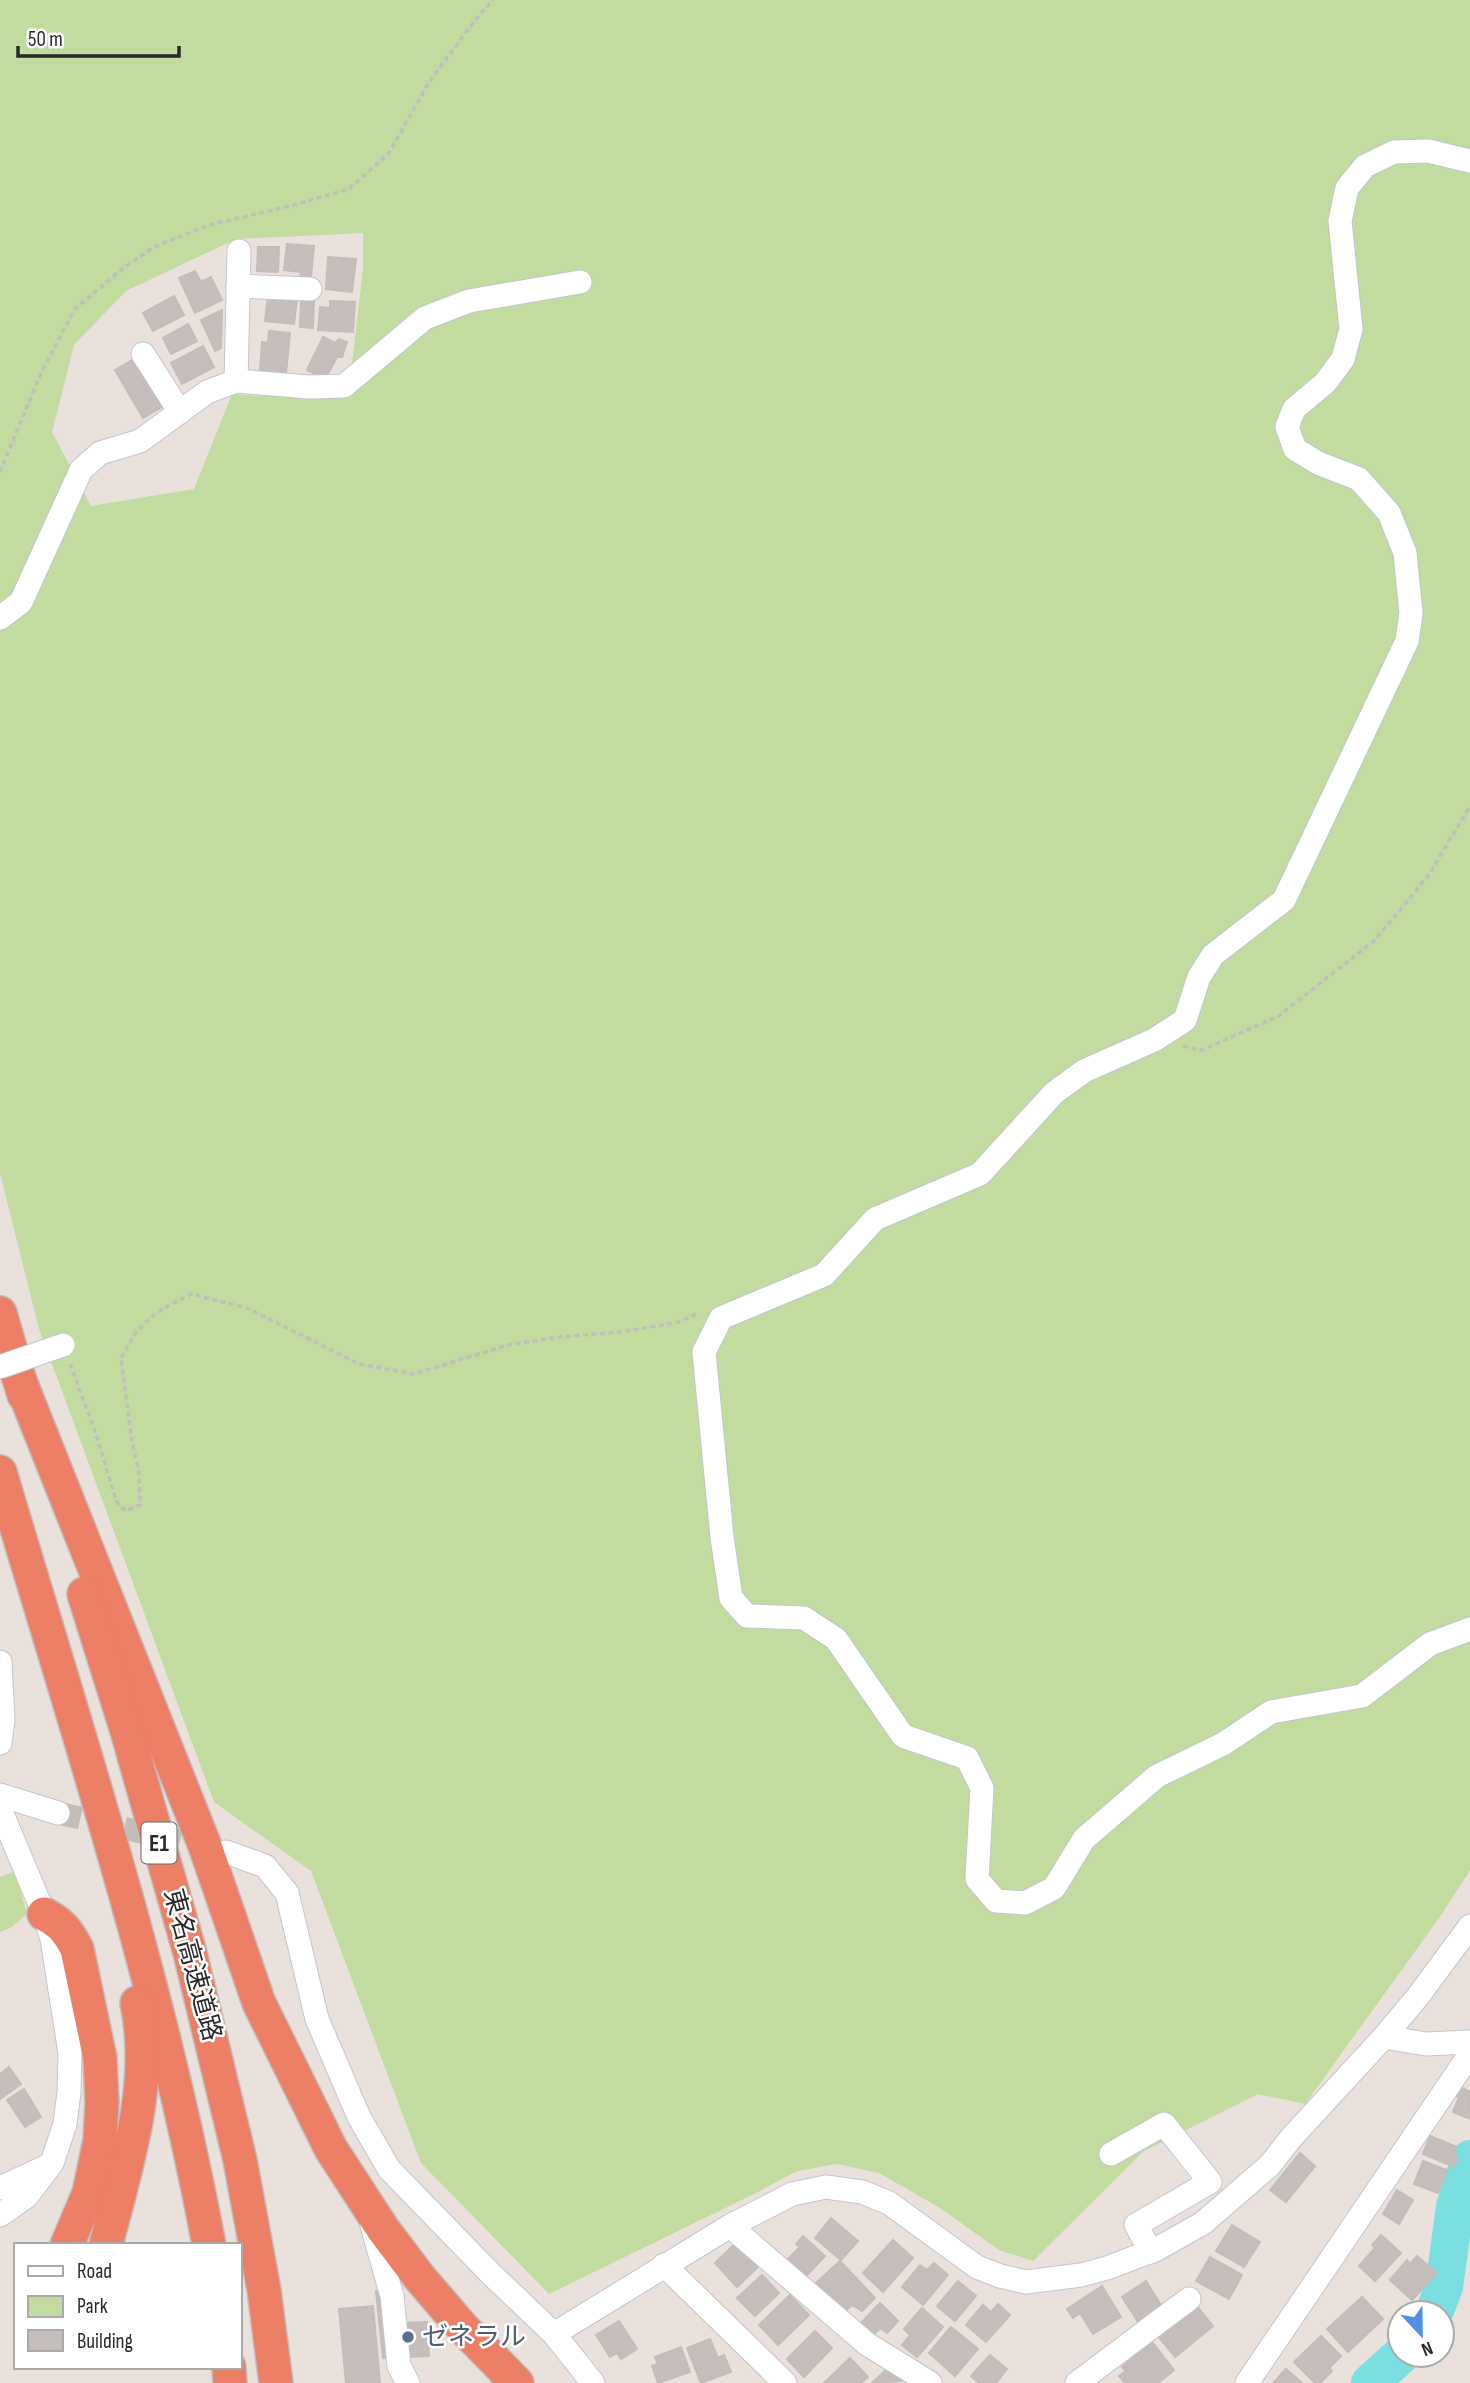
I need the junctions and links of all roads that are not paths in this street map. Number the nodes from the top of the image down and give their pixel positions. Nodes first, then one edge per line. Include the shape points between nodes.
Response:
1 (1470, 161) edge
2 (239, 251) dead end
3 (580, 282) dead end
4 (238, 286) junction
5 (310, 289) dead end
6 (143, 354) dead end
7 (236, 381) junction
8 (180, 412) junction
9 (0, 618) edge
10 (0, 1313) edge
11 (63, 1345) road end
12 (9, 1372) edge
13 (0, 1472) edge
14 (1470, 1629) edge
15 (0, 1662) edge
16 (0, 1744) edge
17 (91, 1773) junction
18 (0, 1795) edge
19 (0, 1810) edge
20 (58, 1813) tunnel mouth
21 (226, 1852) tunnel mouth
22 (44, 1914) junction
23 (1470, 1926) edge
24 (1384, 2037) junction
25 (1470, 2042) edge
26 (1470, 2054) edge
27 (1111, 2154) dead end
28 (52, 2163) junction
29 (0, 2188) edge
30 (120, 2192) junction
31 (360, 2193) junction
32 (0, 2215) edge
33 (730, 2226) junction
34 (72, 2234) edge
35 (107, 2243) edge
36 (209, 2243) edge
37 (1151, 2252) junction
38 (664, 2265) junction
39 (1189, 2299) dead end
40 (554, 2334) junction
41 (402, 2377) edge
42 (276, 2383) edge
43 (517, 2383) edge
44 (593, 2383) edge
45 (785, 2383) edge
46 (930, 2383) edge
47 (1077, 2383) edge
48 (1247, 2383) edge

1 - 14 street via 1428,151 1394,152 1365,166 1347,188 1340,220 1351,329 1343,359 1325,383 1294,409 1287,427 1294,449 1359,479 1389,513 1405,553 1411,613 1407,641 1284,900 1213,956 1199,977 1185,1020 1154,1040 1084,1072 1055,1093 980,1174 875,1219 824,1275 721,1318 704,1352 732,1598 747,1616 804,1618 836,1639 903,1736 967,1758 982,1788 977,1879 996,1901 1025,1903 1054,1888 1084,1839 1157,1776 1223,1744 1271,1712 1362,1696 1430,1644
2 - 4 street
3 - 7 street via 469,301 425,318 344,386
4 - 5 street
4 - 7 street
6 - 8 street
7 - 8 street via 207,391
8 - 9 street via 140,442 100,453 81,470 21,602
10 - 12 highway, 東名高速道路 / E1
11 - 12 street, bridge
12 - 31 highway via 205,1846 259,2003 331,2149
12 - 42 highway, 東名高速道路 / E1 via 127,1731 190,1953 240,2160
13 - 17 highway, 東名高速道路 / E1
15 - 16 street
17 - 30 highway via 141,2024 138,2115
17 - 36 highway, 東名高速道路 / E1 via 147,1966
18 - 20 street
19 - 22 street
21 - 40 street via 265,1866 287,1893 317,2019 359,2117 388,2169
22 - 28 street via 70,2053 65,2124
22 - 34 highway via 69,1932 76,1949 100,2058 100,2140 89,2193
23 - 24 street
24 - 25 street via 1426,2043
24 - 37 street via 1269,2165 1203,2223
26 - 48 street
27 - 37 street via 1164,2124 1210,2182 1136,2225
28 - 29 street
28 - 32 street via 27,2196
30 - 34 street via 90,2210
30 - 35 highway
31 - 41 street via 392,2296
31 - 43 highway via 420,2278
33 - 37 street via 792,2194 827,2187 862,2192 889,2203 977,2267 1026,2282 1081,2275
33 - 38 street
33 - 46 street via 867,2344
38 - 40 street
38 - 45 street
39 - 47 street
40 - 44 street

